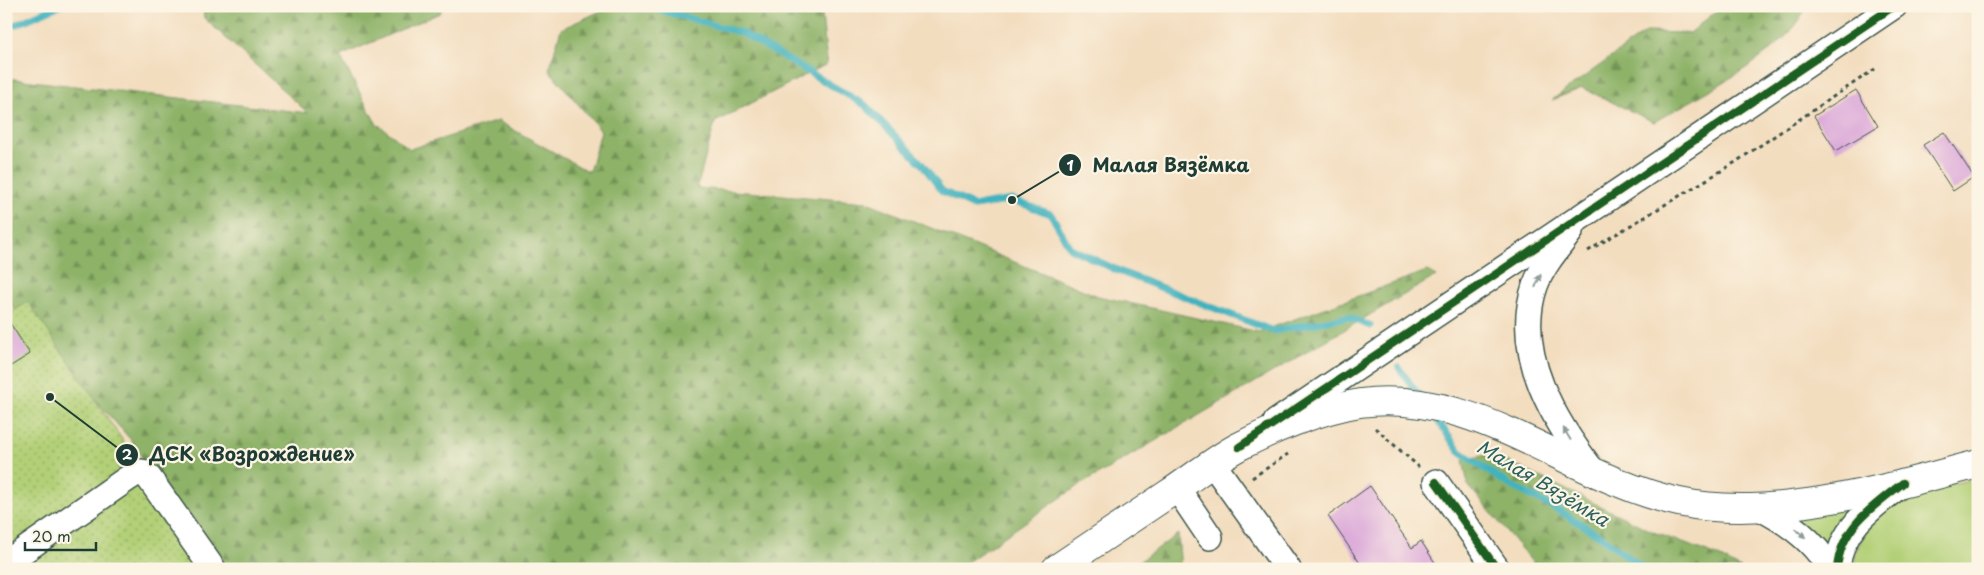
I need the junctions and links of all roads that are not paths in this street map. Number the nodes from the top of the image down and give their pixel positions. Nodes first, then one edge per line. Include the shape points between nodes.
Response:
1 (1894, 6) edge
2 (1585, 214) junction
3 (1239, 447) junction
4 (1213, 464) junction
5 (1978, 464) edge
6 (1595, 474) junction
7 (1436, 482) road end
8 (1903, 483) junction
9 (1177, 488) junction
10 (1760, 508) junction
11 (1210, 537) dead end
12 (6, 563) edge
13 (213, 569) edge
14 (1056, 569) edge
15 (1288, 569) edge
16 (1497, 569) edge
17 (1830, 569) edge
18 (1837, 569) edge

1 - 2 street
2 - 3 street
6 -> 2 street via 1553,410 1534,368 1528,334 1528,316 1543,270
3 - 4 main road
3 - 6 main road via 1336,408 1379,401 1415,403 1437,406 1480,420 1552,451
4 - 9 main road
4 - 15 street
5 - 8 main road
6 - 10 main road via 1679,502
7 - 16 street
8 - 10 main road
8 - 18 street via 1853,525
9 - 11 street
9 - 14 main road
10 -> 17 street via 1800,533
12 - 13 street via 128,478 142,472

